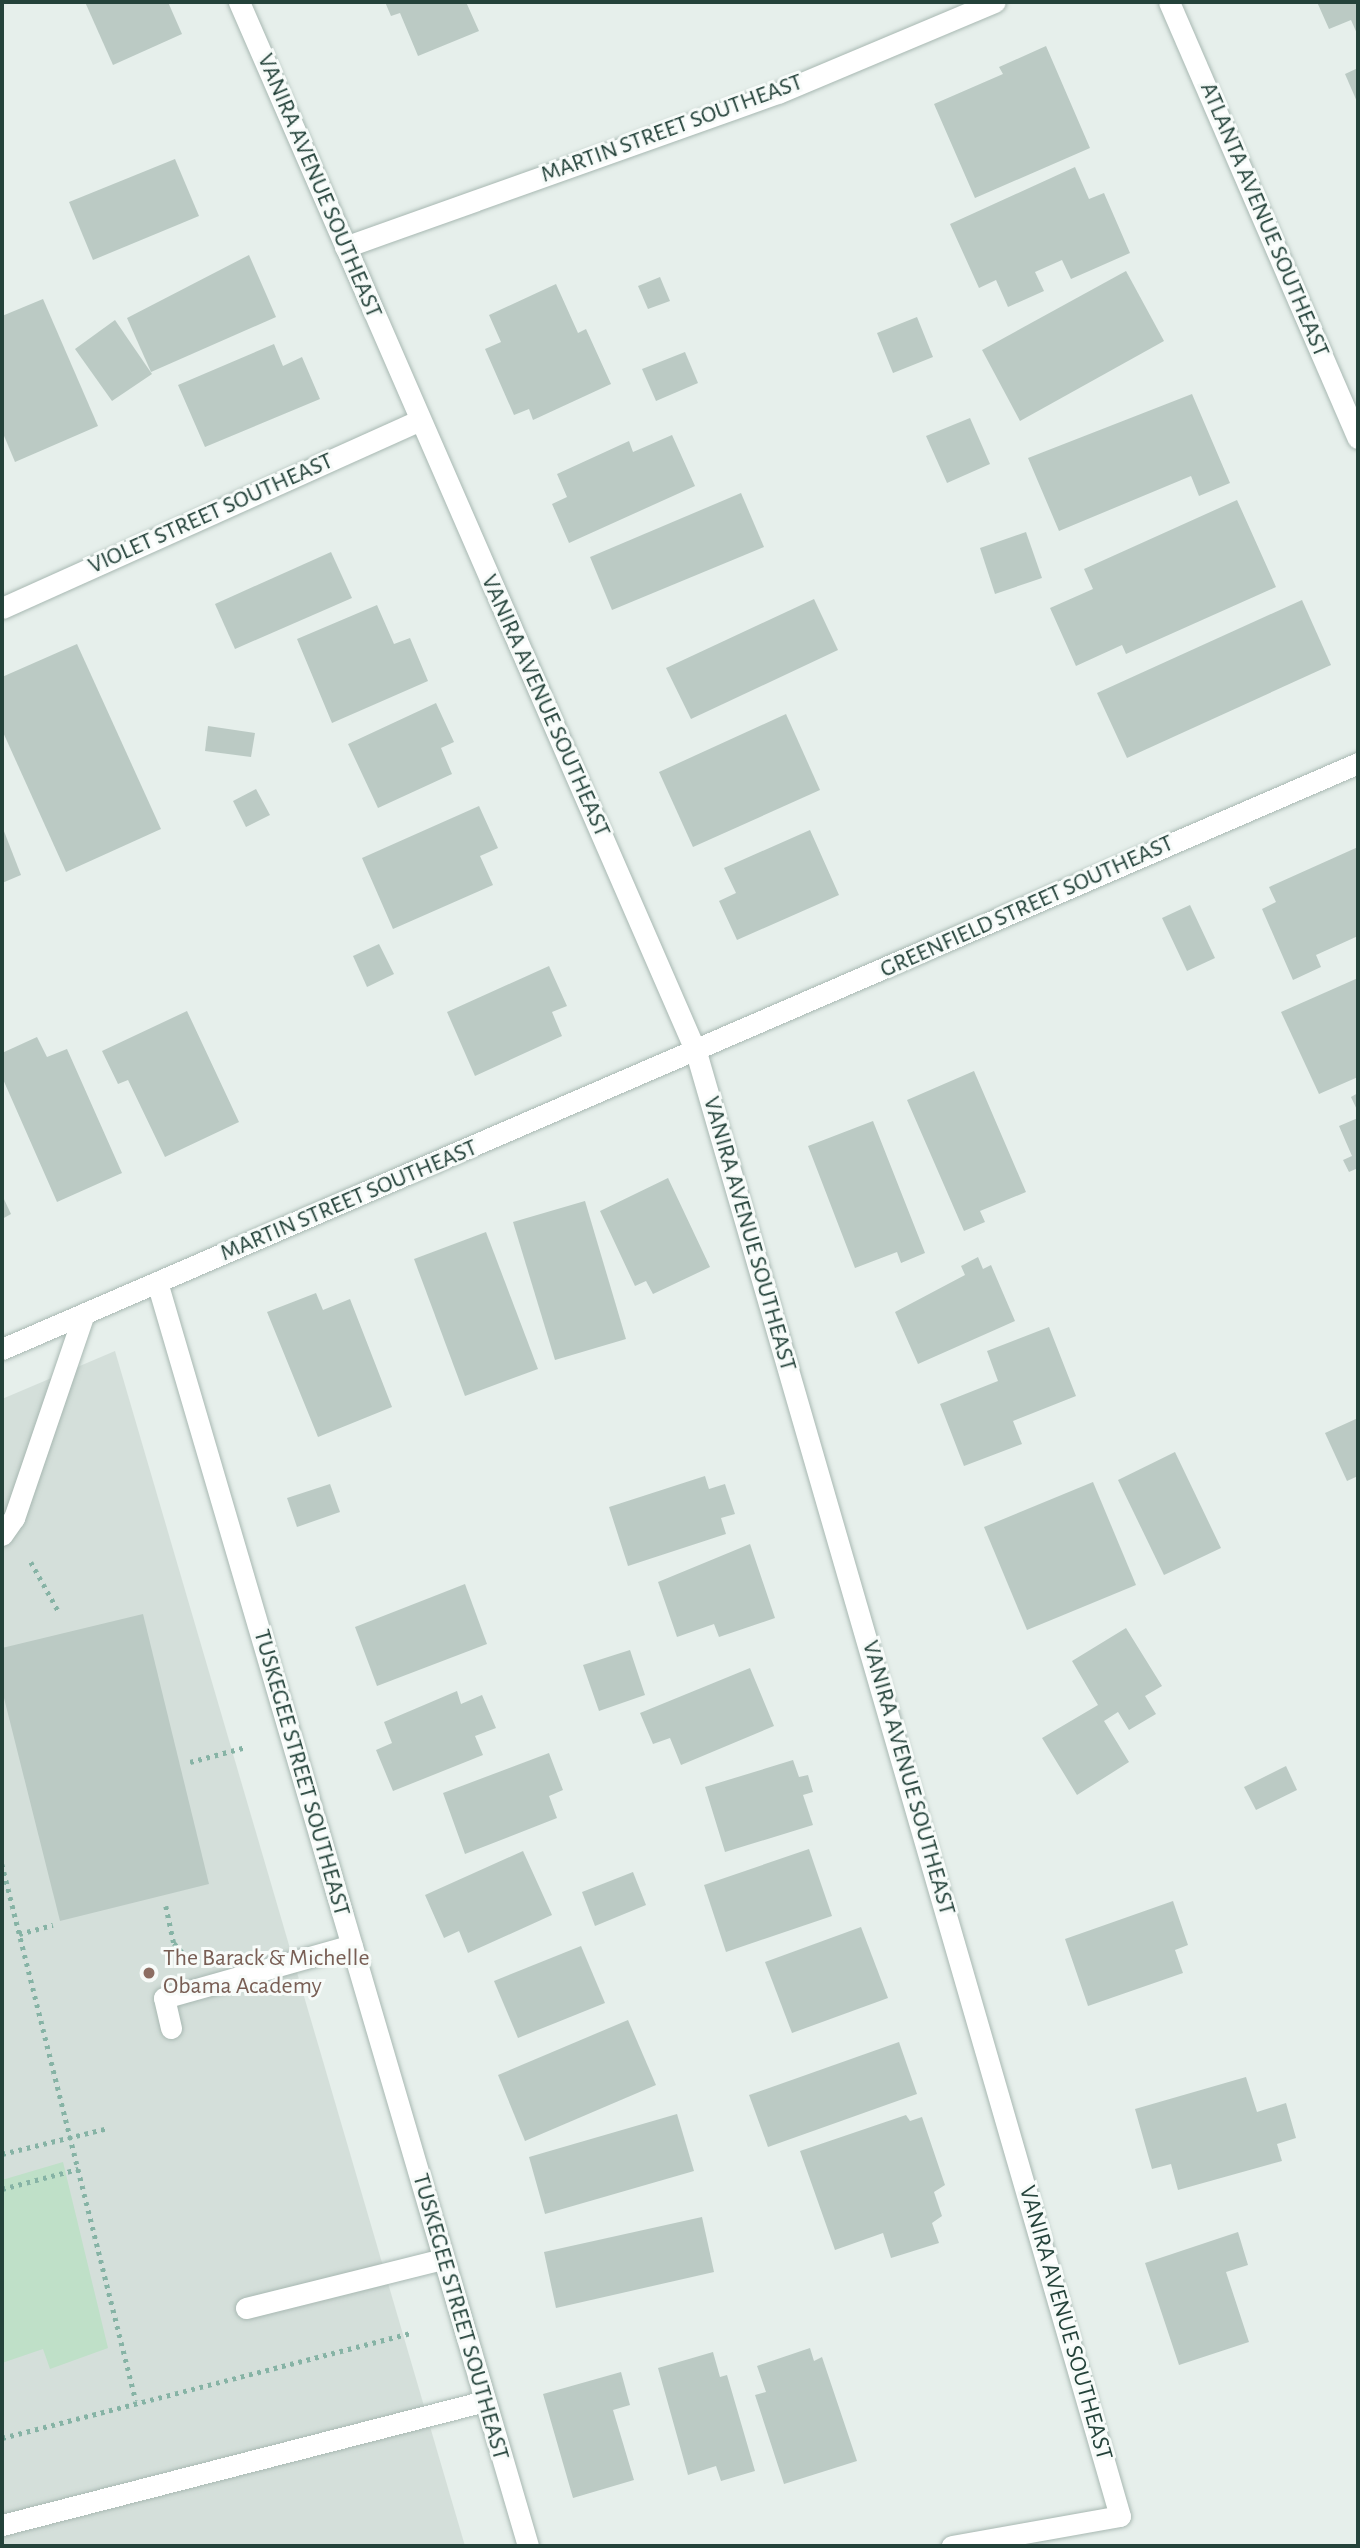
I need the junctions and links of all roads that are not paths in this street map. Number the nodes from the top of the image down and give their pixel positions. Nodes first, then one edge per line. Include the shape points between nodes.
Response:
1 (239, 2) edge
2 (995, 2) edge
3 (1169, 2) edge
4 (345, 247) junction
5 (421, 420) junction
6 (1358, 438) edge
7 (2, 608) edge
8 (1358, 763) edge
9 (696, 1052) junction
10 (157, 1283) junction
11 (84, 1314) junction
12 (2, 1349) edge
13 (2, 1535) edge
14 (352, 1945) junction
15 (172, 2028) dead end
16 (443, 2259) junction
17 (246, 2308) dead end
18 (484, 2401) junction
19 (2, 2525) edge
20 (528, 2546) edge
21 (952, 2546) edge

1 - 4 street, VANIRA AVENUE SOUTHEAST
2 - 4 street, MARTIN STREET SOUTHEAST via 778,93
3 - 6 street, ATLANTA AVENUE SOUTHEAST
4 - 5 street, VANIRA AVENUE SOUTHEAST
5 - 7 street, VIOLET STREET SOUTHEAST
5 - 9 street, VANIRA AVENUE SOUTHEAST
8 - 9 street, GREENFIELD STREET SOUTHEAST
9 - 10 street, MARTIN STREET SOUTHEAST
9 - 21 street, VANIRA AVENUE SOUTHEAST via 1121,2516
10 - 11 street, MARTIN STREET SOUTHEAST
10 - 14 street, TUSKEGEE STREET SOUTHEAST
11 - 12 street, MARTIN STREET SOUTHEAST
11 - 13 street via 15,1518
14 - 15 street via 164,1998
14 - 16 street, TUSKEGEE STREET SOUTHEAST
16 - 17 street
16 - 18 street, TUSKEGEE STREET SOUTHEAST
18 - 19 street
18 - 20 street, TUSKEGEE STREET SOUTHEAST

